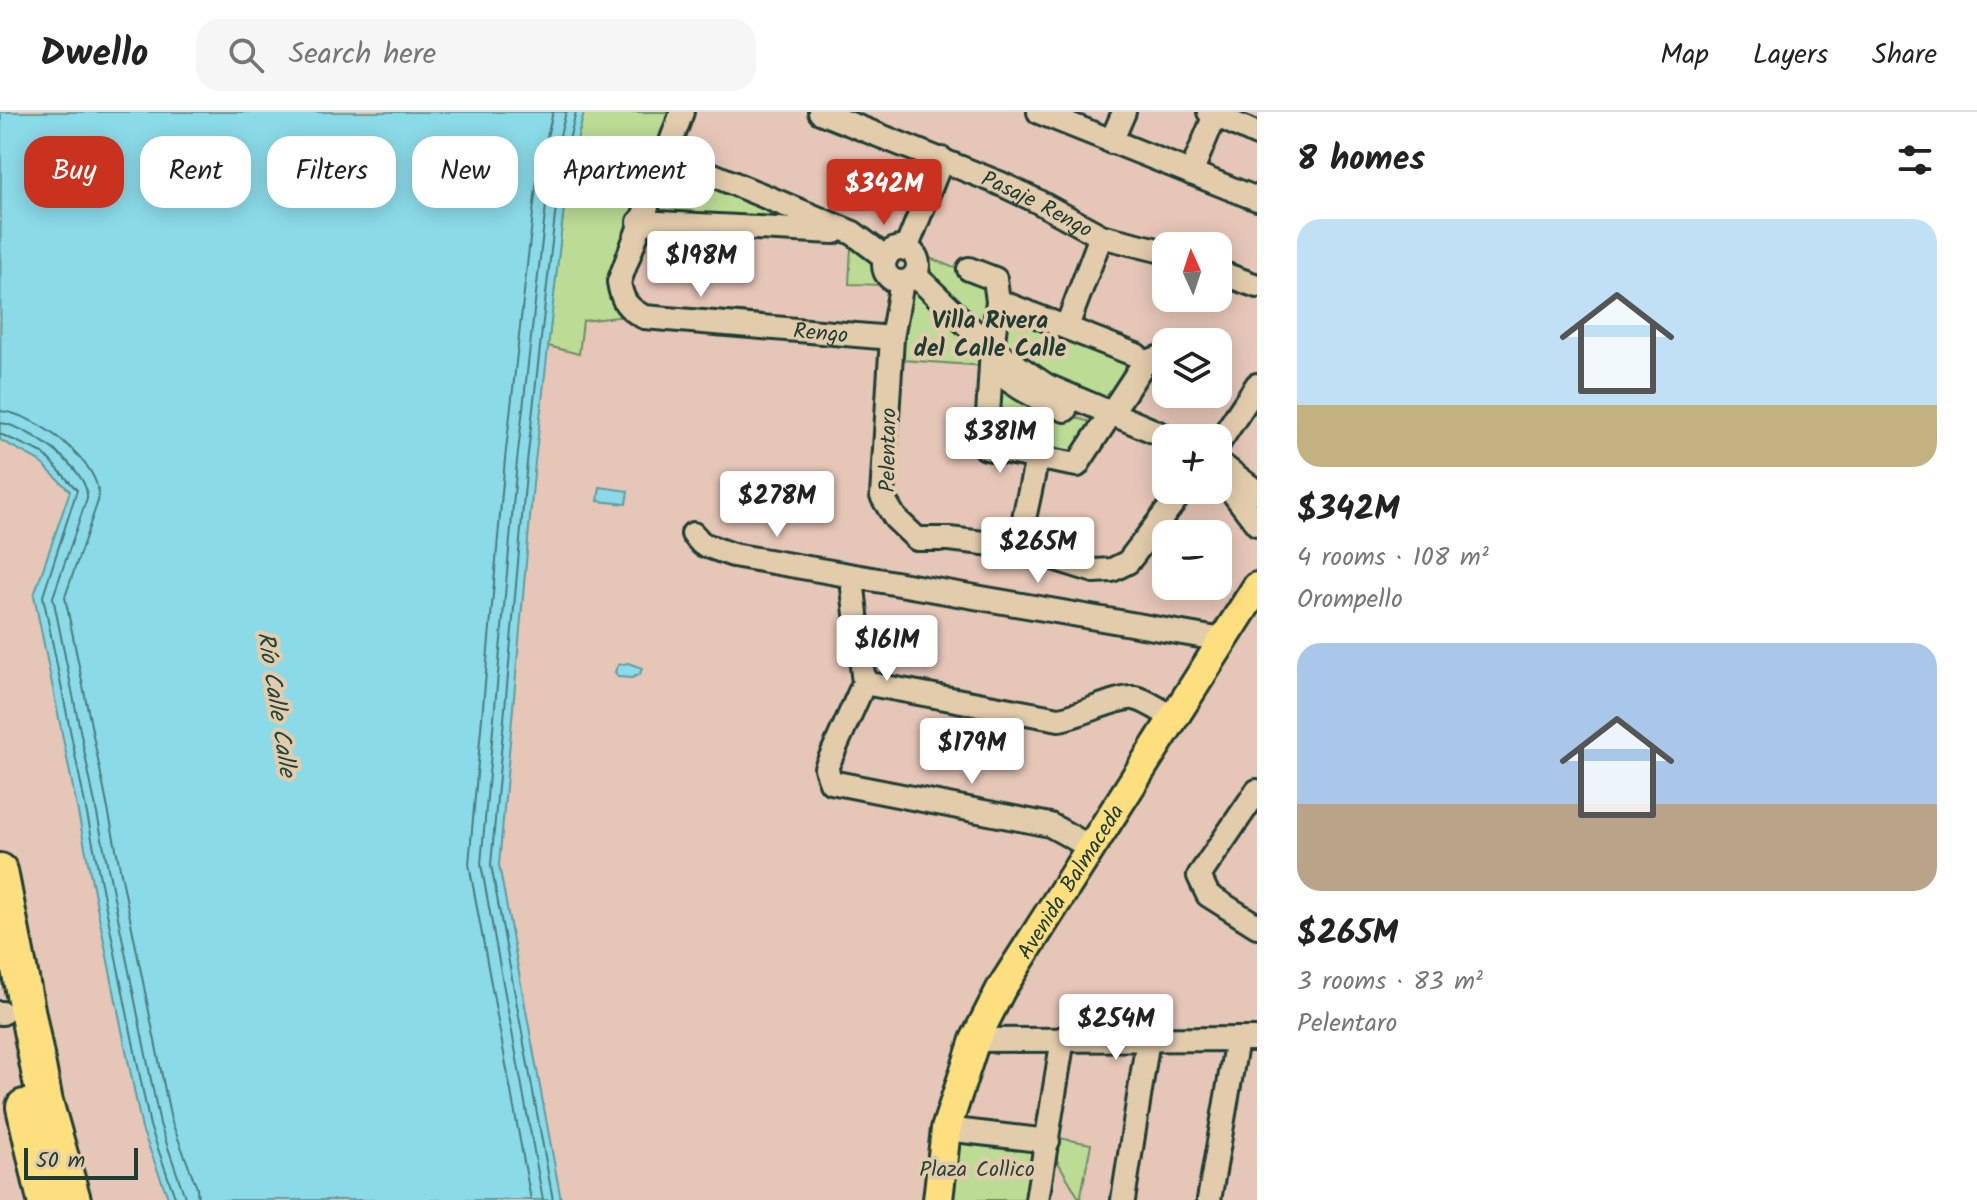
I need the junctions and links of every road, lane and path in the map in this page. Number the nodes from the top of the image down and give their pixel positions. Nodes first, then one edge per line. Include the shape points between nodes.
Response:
1 (682, 112) edge
2 (820, 112) edge
3 (1039, 112) edge
4 (1124, 112) edge
5 (1212, 113) edge
6 (1257, 134) edge
7 (673, 136) edge
8 (1111, 142) junction
9 (942, 159) junction
10 (1191, 173) junction
11 (715, 176) edge
12 (1257, 199) edge
13 (644, 208) edge
14 (639, 222) junction
15 (853, 233) junction
16 (1101, 236) junction
17 (1152, 249) edge
18 (896, 253) junction
19 (969, 269) dead end
20 (1232, 277) edge
21 (909, 279) junction
22 (1257, 286) edge
23 (998, 301) junction
24 (1067, 326) junction
25 (892, 338) junction
26 (992, 358) junction
27 (1152, 360) edge
28 (1144, 363) junction
29 (1257, 385) edge
30 (1109, 418) junction
31 (1231, 424) edge
32 (1152, 432) edge
33 (1037, 458) junction
34 (1232, 473) edge
35 (1232, 491) edge
36 (1257, 492) edge
37 (1172, 504) edge
38 (1257, 524) edge
39 (693, 534) dead end
40 (1018, 547) junction
41 (1257, 587) edge
42 (853, 588) dead end
43 (1223, 640) junction
44 (864, 683) junction
45 (1174, 718) junction
46 (1257, 791) edge
47 (1092, 848) junction
48 (0, 871) edge
49 (1257, 926) edge
50 (10, 1008) edge
51 (1063, 1038) junction
52 (1148, 1039) junction
53 (1247, 1039) edge
54 (975, 1040) junction
55 (946, 1129) junction
56 (1048, 1141) junction
57 (45, 1200) edge
58 (73, 1200) edge
59 (938, 1200) edge
60 (1037, 1200) edge
61 (1123, 1200) edge
62 (1209, 1200) edge

1 - 7 street
2 - 9 street, Pasaje Rengo
3 - 8 street
4 - 8 street
5 - 6 street
5 - 10 street
8 - 10 street
9 - 16 street, Pasaje Rengo
9 - 18 street
10 - 12 street
11 - 15 street
13 - 14 street, Rengo
14 - 15 street
14 - 25 street, Rengo via 619,282 621,299 644,317
15 - 18 street
16 - 17 street, Pasaje Rengo
16 - 24 street
18 - 21 street via 917,259
19 - 23 street via 995,279
20 - 22 street
21 - 25 street, Pelentaro
21 - 26 street
23 - 24 street
23 - 26 street
24 - 28 street
25 - 40 street, Pelentaro via 882,496 895,518 917,539
26 - 30 street
26 - 33 street via 986,448
27 - 28 street
28 - 30 street
29 - 31 street
30 - 32 street
30 - 33 street via 1077,465
33 - 40 street
34 - 36 street
35 - 38 street
37 - 40 street, Pelentaro via 1128,562 1112,570 1094,571
39 - 43 street via 702,544 733,555
41 - 43 main road, Avenida Balmaceda
42 - 44 street
43 - 45 main road, Avenida Balmaceda
44 - 45 street via 1059,719 1138,699
44 - 47 street via 826,768 831,782 1050,825
45 - 47 main road, Avenida Balmaceda
46 - 49 street via 1199,876 1208,895
47 - 54 main road, Avenida Balmaceda via 1001,989
48 - 50 highway
50 - 57 highway via 10,1036
50 - 58 highway
51 - 52 street
51 - 54 street
51 - 56 street
52 - 53 street
52 - 61 street
53 - 62 street
54 - 55 main road, Avenida Balmaceda
55 - 56 street
55 - 59 main road, Avenida Balmaceda
56 - 60 street

